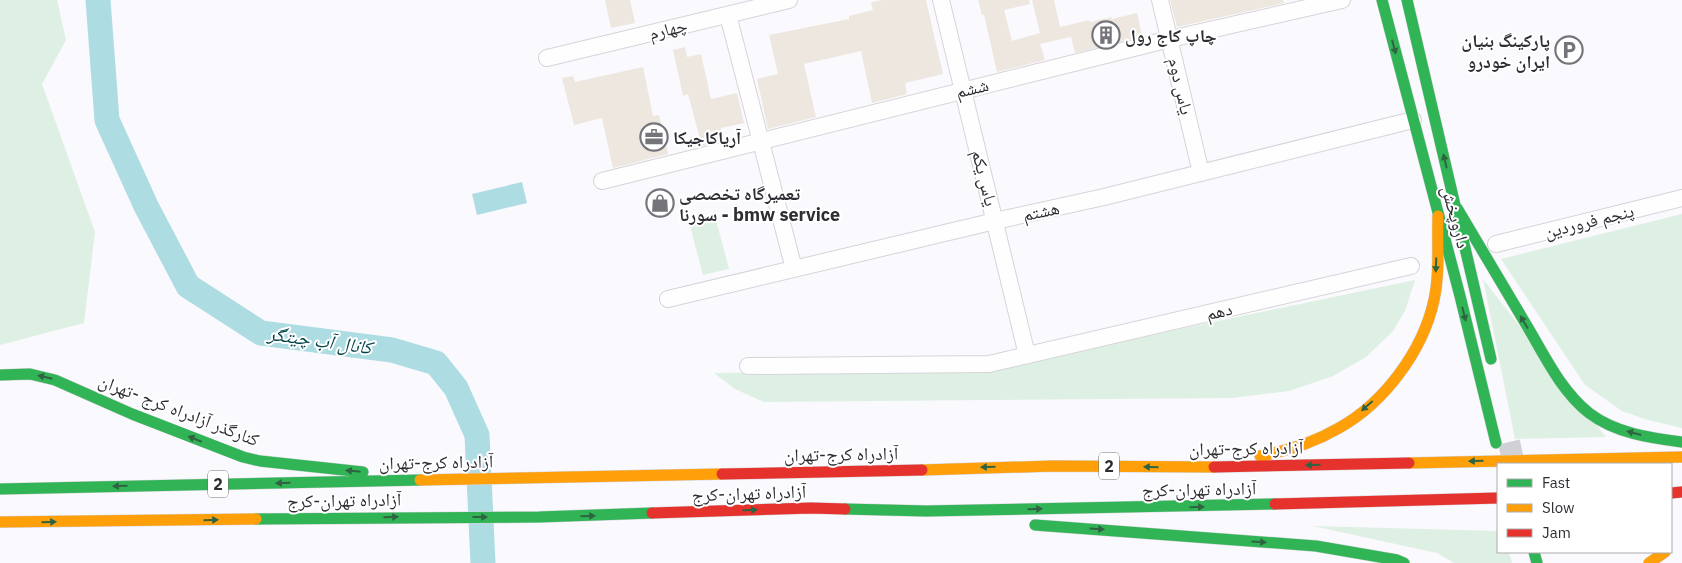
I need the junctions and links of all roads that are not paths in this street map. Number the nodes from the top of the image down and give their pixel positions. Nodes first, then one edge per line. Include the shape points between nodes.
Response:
1 (789, 0) edge
2 (942, 0) edge
3 (1160, 0) edge
4 (1342, 0) edge
5 (1382, 0) edge
6 (1407, 0) edge
7 (728, 15) junction
8 (1170, 39) junction
9 (547, 58) dead end
10 (963, 90) junction
11 (1413, 120) junction
12 (761, 141) junction
13 (1201, 173) junction
14 (602, 181) dead end
15 (1682, 198) edge
16 (1456, 208) junction
17 (1438, 216) junction
18 (995, 221) junction
19 (1496, 244) dead end
20 (1411, 266) dead end
21 (794, 269) junction
22 (668, 300) dead end
23 (1027, 356) junction
24 (748, 366) dead end
25 (1494, 374) dead end
26 (0, 375) edge
27 (1682, 442) edge
28 (1496, 443) tunnel mouth
29 (1682, 457) edge
30 (1190, 467) junction
31 (10, 478) dead end
32 (436, 480) junction
33 (79, 487) junction
34 (0, 489) edge
35 (1497, 498) edge
36 (926, 511) junction
37 (1004, 521) dead end
38 (0, 522) edge
39 (1023, 523) dead end
40 (1666, 553) edge
41 (1404, 563) edge
42 (1649, 563) edge

1 - 7 street, چهارم
2 - 10 street, یاس یکم
3 - 8 street, یاس دوم
4 - 8 street, ششم
5 -> 11 main road, داروپخش
16 -> 6 main road, داروپخش
7 - 9 street, چهارم
7 - 12 street
8 - 10 street, ششم
8 - 13 street, یاس دوم
10 - 12 street, ششم
10 - 18 street, یاس یکم
11 - 13 street, هشتم
11 - 17 main road, داروپخش
12 - 14 street, ششم
12 - 21 street
13 - 18 street, هشتم
15 - 19 street, پنجم فروردین
16 - 25 main road, داروپخش
27 -> 16 main road via 1616,428 1578,403 1561,382
17 -> 28 main road, داروپخش
17 -> 30 main road via 1432,310 1418,342 1382,393 1348,423 1310,442 1268,454
18 - 21 street, هشتم
18 - 23 street, یاس یکم
20 - 23 street, دهم
21 - 22 street, هشتم
23 - 24 street, دهم via 989,364
32 -> 26 main road, کنارگذر آزادراه کرج -تهران via 243,457 55,380 30,374
29 -> 30 main road, آزادراه کرج-تهران / 2
30 -> 32 main road, آزادراه کرج-تهران / 2 via 1052,466
31 - 33 main road
32 -> 33 main road, آزادراه کرج-تهران / 2
33 - 34 main road, آزادراه کرج-تهران / 2
36 -> 35 main road, آزادراه تهران-کرج / 2
36 - 37 main road
38 -> 36 main road, آزادراه تهران-کرج / 2 via 539,517 812,508
39 -> 41 main road via 1316,546
40 - 42 main road

